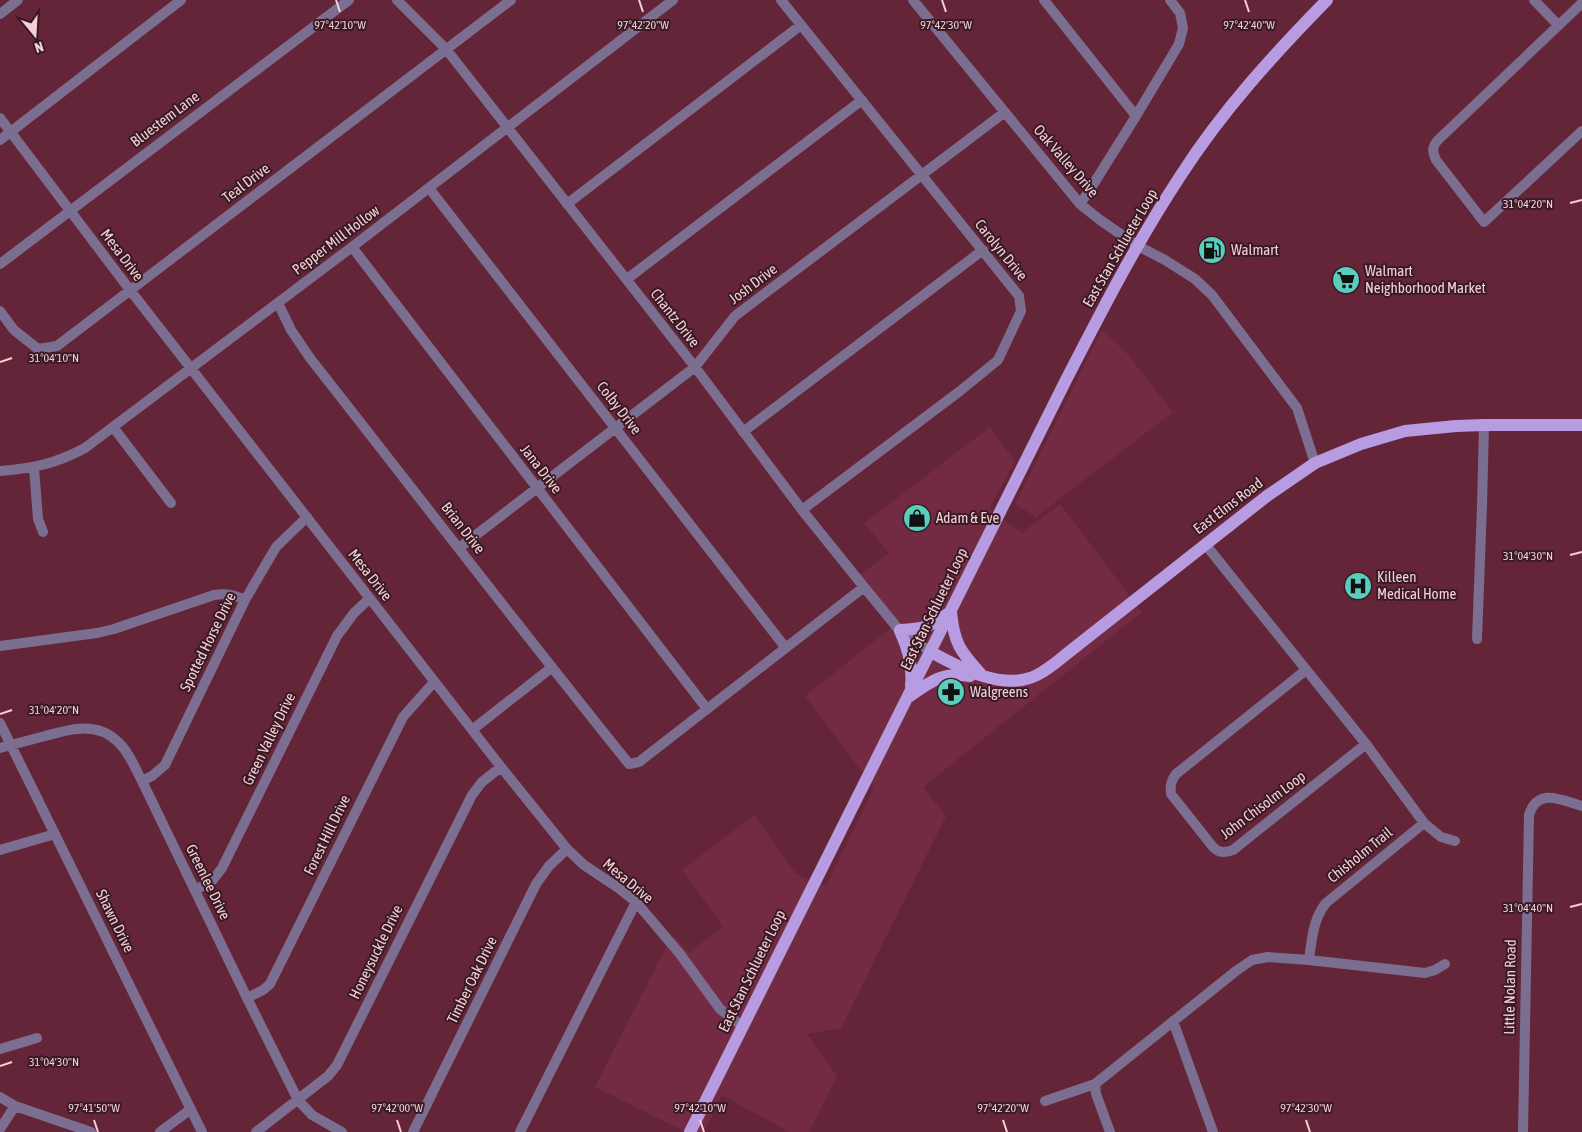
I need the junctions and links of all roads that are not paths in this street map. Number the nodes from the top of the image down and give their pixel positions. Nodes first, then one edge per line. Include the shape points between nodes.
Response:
1 (18, 0) edge
2 (181, 0) edge
3 (349, 0) edge
4 (397, 0) edge
5 (511, 0) edge
6 (673, 0) edge
7 (780, 0) edge
8 (913, 0) edge
9 (1044, 0) edge
10 (1170, 0) edge
11 (1327, 0) edge
12 (1534, 0) edge
13 (1582, 3) edge
14 (0, 14) edge
15 (801, 25) junction
16 (1558, 25) junction
17 (446, 49) junction
18 (862, 100) junction
19 (1005, 112) junction
20 (1136, 116) junction
21 (0, 118) edge
22 (507, 127) junction
23 (1582, 131) edge
24 (11, 132) junction
25 (0, 140) edge
26 (921, 174) junction
27 (429, 188) junction
28 (567, 204) junction
29 (1080, 204) junction
30 (69, 210) junction
31 (1138, 246) junction
32 (352, 247) junction
33 (983, 250) junction
34 (0, 264) edge
35 (627, 279) junction
36 (130, 290) junction
37 (278, 303) junction
38 (0, 311) edge
39 (695, 367) junction
40 (191, 369) junction
41 (1484, 424) junction
42 (1582, 425) edge
43 (114, 427) junction
44 (615, 428) junction
45 (743, 432) junction
46 (1315, 463) junction
47 (34, 468) junction
48 (0, 470) edge
49 (537, 489) junction
50 (171, 503) dead end
51 (802, 510) junction
52 (307, 517) junction
53 (43, 532) dead end
54 (1205, 544) junction
55 (459, 548) junction
56 (864, 587) junction
57 (369, 598) junction
58 (245, 600) junction
59 (951, 611) junction
60 (900, 630) junction
61 (1477, 639) dead end
62 (0, 646) edge
63 (785, 648) junction
64 (930, 652) junction
65 (551, 668) junction
66 (1306, 670) junction
67 (982, 675) junction
68 (434, 682) junction
69 (910, 695) junction
70 (707, 708) junction
71 (0, 723) edge
72 (472, 730) junction
73 (1366, 744) junction
74 (12, 745) junction
75 (0, 748) edge
76 (501, 767) junction
77 (142, 781) junction
78 (1582, 806) edge
79 (1424, 823) junction
80 (55, 834) junction
81 (1454, 841) dead end
82 (567, 849) junction
83 (0, 850) edge
84 (195, 890) junction
85 (636, 902) junction
86 (1309, 960) junction
87 (1446, 964) dead end
88 (246, 998) junction
89 (1173, 1021) junction
90 (742, 1026) junction
91 (37, 1038) dead end
92 (0, 1049) edge
93 (1095, 1084) junction
94 (0, 1097) edge
95 (298, 1100) junction
96 (1045, 1102) dead end
97 (15, 1106) junction
98 (191, 1109) junction
99 (0, 1129) edge
100 (91, 1132) edge
101 (160, 1132) edge
102 (202, 1132) edge
103 (256, 1132) edge
104 (342, 1132) edge
105 (413, 1132) edge
106 (520, 1132) edge
107 (690, 1132) edge
108 (1110, 1132) edge
109 (1213, 1132) edge
110 (1522, 1132) edge

1 - 14 street
2 - 24 street
3 - 30 street, Bluestem Lane
4 - 17 street, Chantz Drive
5 - 17 street, Teal Drive
6 - 22 street, Pepper Mill Hollow
7 - 15 street, Carolyn Drive
8 - 19 street, Oak Valley Drive
9 - 20 street
10 - 20 street via 1180,13 1183,28 1179,44
11 - 31 main road, East Stan Schlueter Loop via 1248,86 1212,132 1181,174
12 - 16 street
13 - 16 street
15 - 18 street, Carolyn Drive
15 - 28 street
16 - 23 street via 1434,144 1433,150 1436,160 1484,222
17 - 22 street, Chantz Drive
17 - 36 street, Teal Drive
18 - 26 street, Carolyn Drive
18 - 35 street
19 - 26 street, Josh Drive
19 - 29 street, Oak Valley Drive
20 - 29 street
21 - 24 street, Mesa Drive
22 - 27 street, Pepper Mill Hollow
22 - 28 street, Chantz Drive
24 - 25 street
24 - 30 street, Mesa Drive
26 - 33 street, Carolyn Drive
26 - 39 street, Josh Drive via 735,316
27 - 32 street, Pepper Mill Hollow
27 - 44 street, Colby Drive
28 - 35 street, Chantz Drive
29 - 31 street, Oak Valley Drive
30 - 34 street, Bluestem Lane
30 - 36 street, Mesa Drive
31 - 46 street, Oak Valley Drive via 1195,279 1212,295 1297,408
31 - 59 main road, East Stan Schlueter Loop via 1066,380
32 - 37 street, Pepper Mill Hollow
32 - 49 street, Jana Drive
33 - 45 street
33 - 51 street, Carolyn Drive via 1019,296 1022,311 998,360
35 - 39 street, Chantz Drive
36 - 38 street, Teal Drive via 57,346 38,349 14,330
36 - 40 street, Mesa Drive
37 - 40 street, Pepper Mill Hollow
37 - 55 street, Brian Drive via 310,358
39 - 44 street, Josh Drive
39 - 45 street, Chantz Drive
40 - 43 street, Pepper Mill Hollow
40 - 52 street, Mesa Drive
41 - 42 main road, East Elms Road
41 - 46 main road, East Elms Road via 1405,431
41 - 61 street
43 - 47 street, Pepper Mill Hollow via 85,448
43 - 50 street
44 - 49 street, Josh Drive
44 - 63 street, Colby Drive
45 - 51 street, Chantz Drive
46 - 54 main road, East Elms Road
47 - 48 street, Pepper Mill Hollow
47 - 53 street via 38,519
49 - 55 street, Josh Drive
49 - 70 street, Jana Drive
51 - 56 street, Chantz Drive
52 - 57 street, Mesa Drive
52 - 58 street, Spotted Horse Drive via 276,547
54 - 66 street
54 - 67 main road, East Elms Road via 1038,674 1011,682
55 - 65 street, Brian Drive
56 - 60 street, Chantz Drive
56 - 63 street
57 - 68 street, Mesa Drive
57 - 84 street, Green Valley Drive via 337,636 222,868 212,881
58 - 62 street via 226,593 214,595 114,629
58 - 77 street, Spotted Horse Drive via 165,764
59 - 60 main road via 923,628
59 - 64 main road, East Stan Schlueter Loop
59 - 67 main road via 952,631 959,648
60 - 64 street, Chantz Drive
60 - 69 main road via 912,675
63 - 70 street
64 - 67 main road, East Elms Road
64 - 69 main road, East Stan Schlueter Loop
65 - 70 street, Brian Drive via 629,764 639,762
65 - 72 street
66 - 73 street
66 - 73 street, John Chisolm Loop via 1172,779 1171,794 1207,840 1224,853 1233,850
67 - 69 main road via 948,675
68 - 72 street, Mesa Drive
68 - 88 street, Forest Hill Drive via 403,717 270,984
69 - 90 main road, East Stan Schlueter Loop
71 - 74 street, Shawn Drive
72 - 76 street, Mesa Drive
73 - 79 street
74 - 75 street, Greenlee Drive
74 - 77 street, Greenlee Drive via 74,728 97,729 108,734 127,752
74 - 80 street, Shawn Drive
76 - 82 street, Mesa Drive
76 - 95 street, Honeysuckle Drive via 472,795 337,1065
77 - 84 street, Greenlee Drive
78 - 110 street, Little Nolan Road via 1547,797 1536,802 1529,815
79 - 81 street via 1442,837
79 - 86 street, Chisholm Trail via 1319,911
80 - 83 street
80 - 98 street, Shawn Drive
82 - 85 street, Mesa Drive
82 - 105 street, Timber Oak Drive via 536,884
84 - 88 street, Greenlee Drive
85 - 90 street, Mesa Drive via 720,1009
85 - 106 street
86 - 87 street via 1425,973
86 - 89 street via 1268,957 1252,960
88 - 95 street, Greenlee Drive
89 - 93 street
89 - 109 street
90 - 107 main road, East Stan Schlueter Loop
91 - 92 street
93 - 96 street
93 - 108 street
94 - 97 street
95 - 103 street, Honeysuckle Drive
95 - 104 street, Greenlee Drive via 312,1115
97 - 99 street
97 - 100 street
98 - 101 street
98 - 102 street, Shawn Drive

